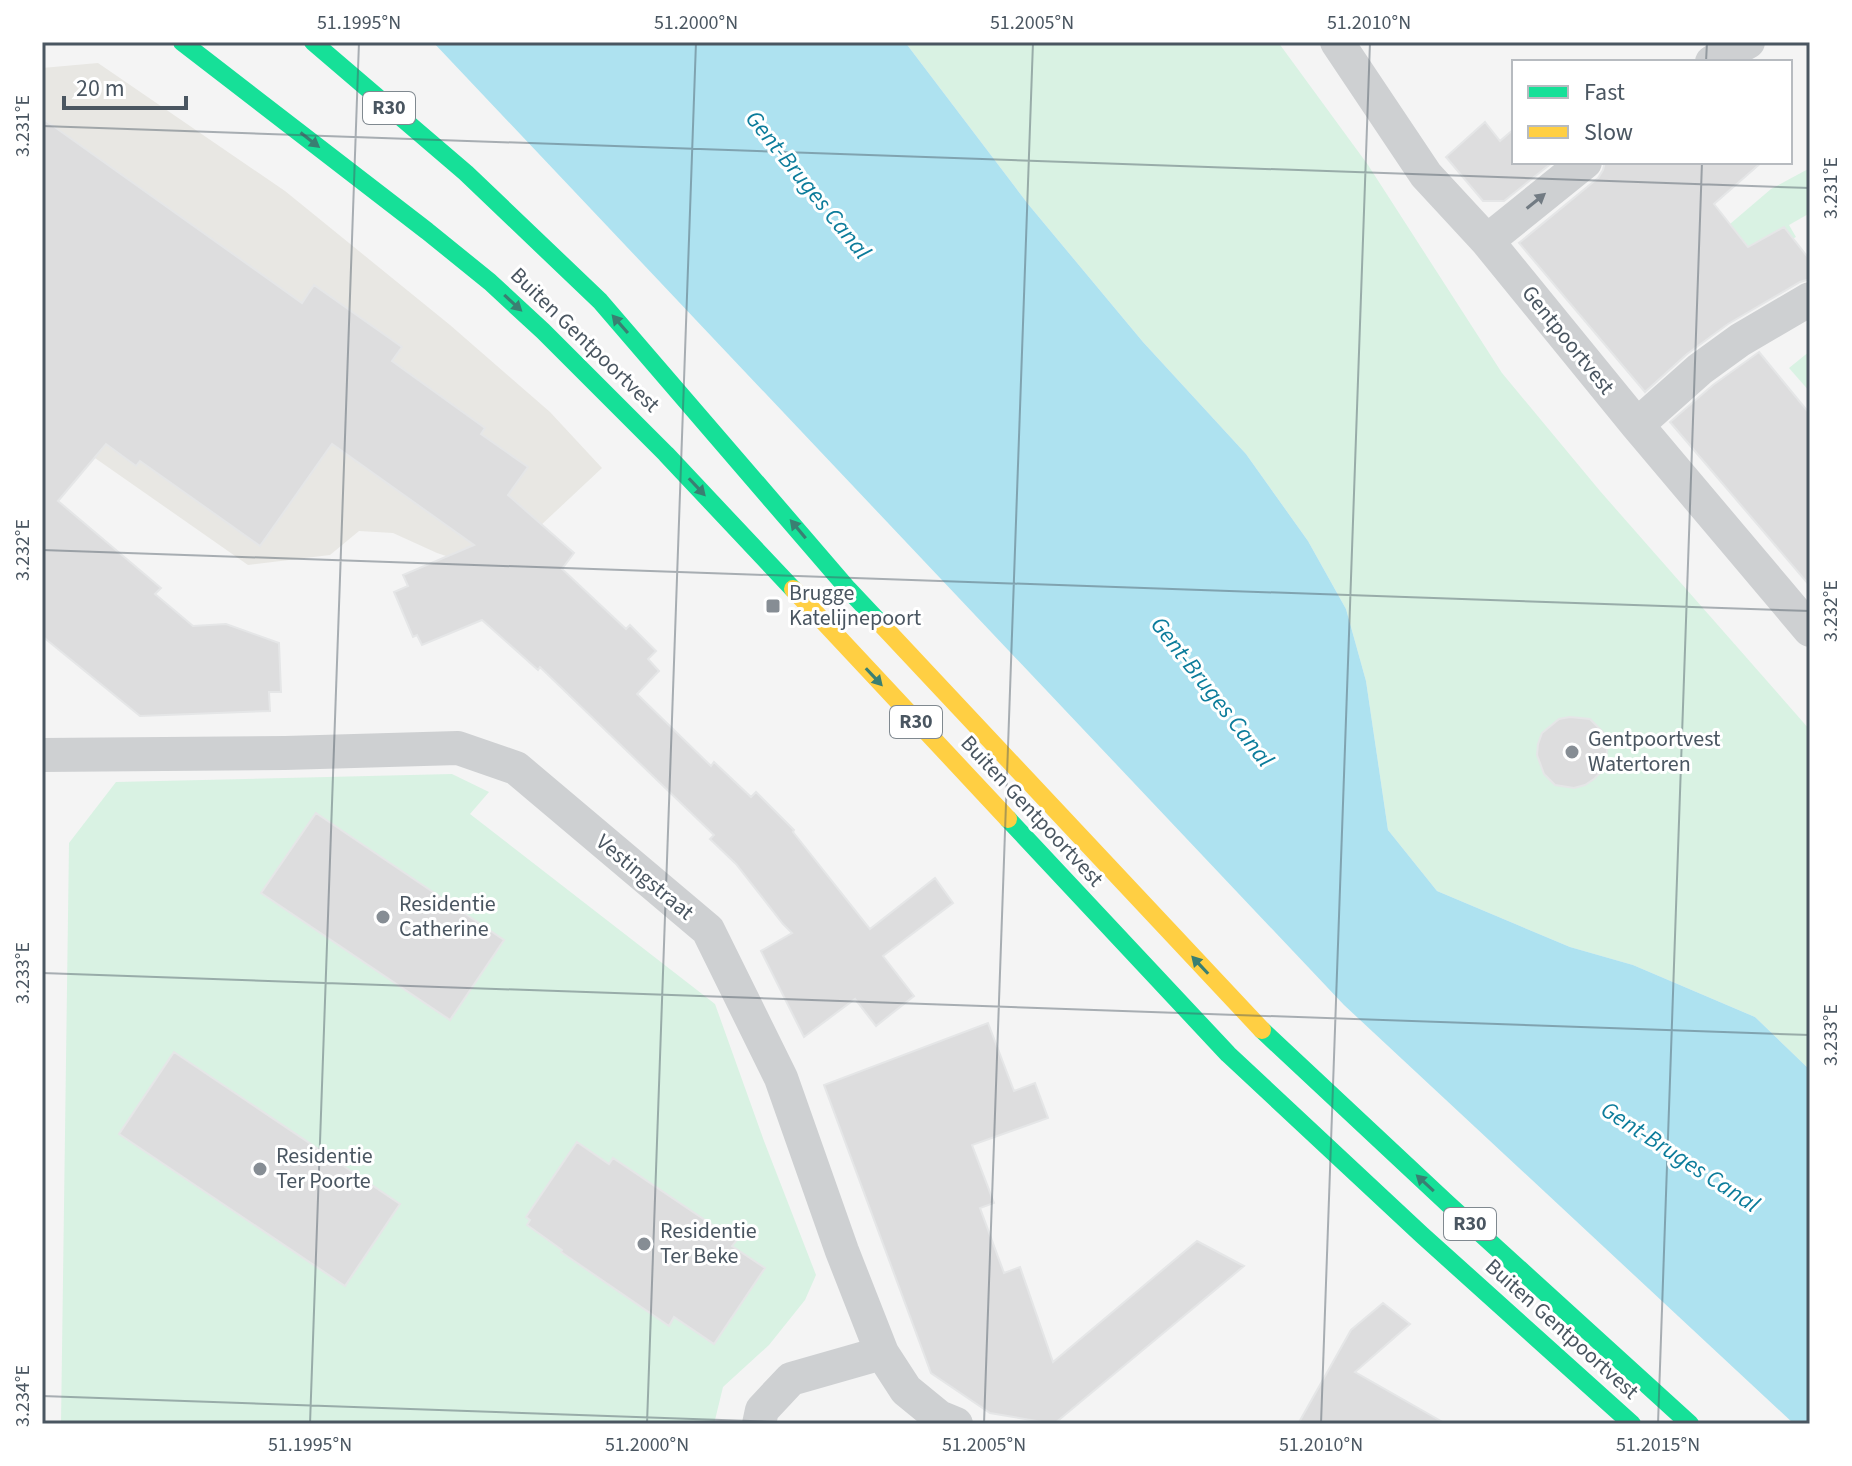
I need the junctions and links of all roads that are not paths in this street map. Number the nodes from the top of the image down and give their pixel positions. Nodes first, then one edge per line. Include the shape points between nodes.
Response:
1 (182, 42) edge
2 (313, 42) edge
3 (1337, 42) edge
4 (1748, 42) edge
5 (1716, 60) edge
6 (1583, 164) edge
7 (1487, 241) junction
8 (1810, 299) edge
9 (1637, 425) junction
10 (1810, 630) edge
11 (42, 755) edge
12 (882, 1353) junction
13 (759, 1424) edge
14 (956, 1424) edge
15 (1632, 1424) edge
16 (1690, 1424) edge

1 -> 15 main road, Buiten Gentpoortvest / R30 via 437,239 543,331 666,454 1228,1054
16 -> 2 main road, Buiten Gentpoortvest / R30 via 1253,1022 848,589 600,301 466,173
3 - 7 street, Gentpoortvest via 1426,175
4 - 5 street
7 -> 6 street
7 - 9 street, Gentpoortvest
8 - 9 street via 1700,369
9 - 10 street, Gentpoortvest
11 - 12 street, Vestingstraat via 458,748 516,768 708,930 781,1078
12 - 13 street via 791,1379 762,1410
12 - 14 street, Vestingstraat via 906,1390

